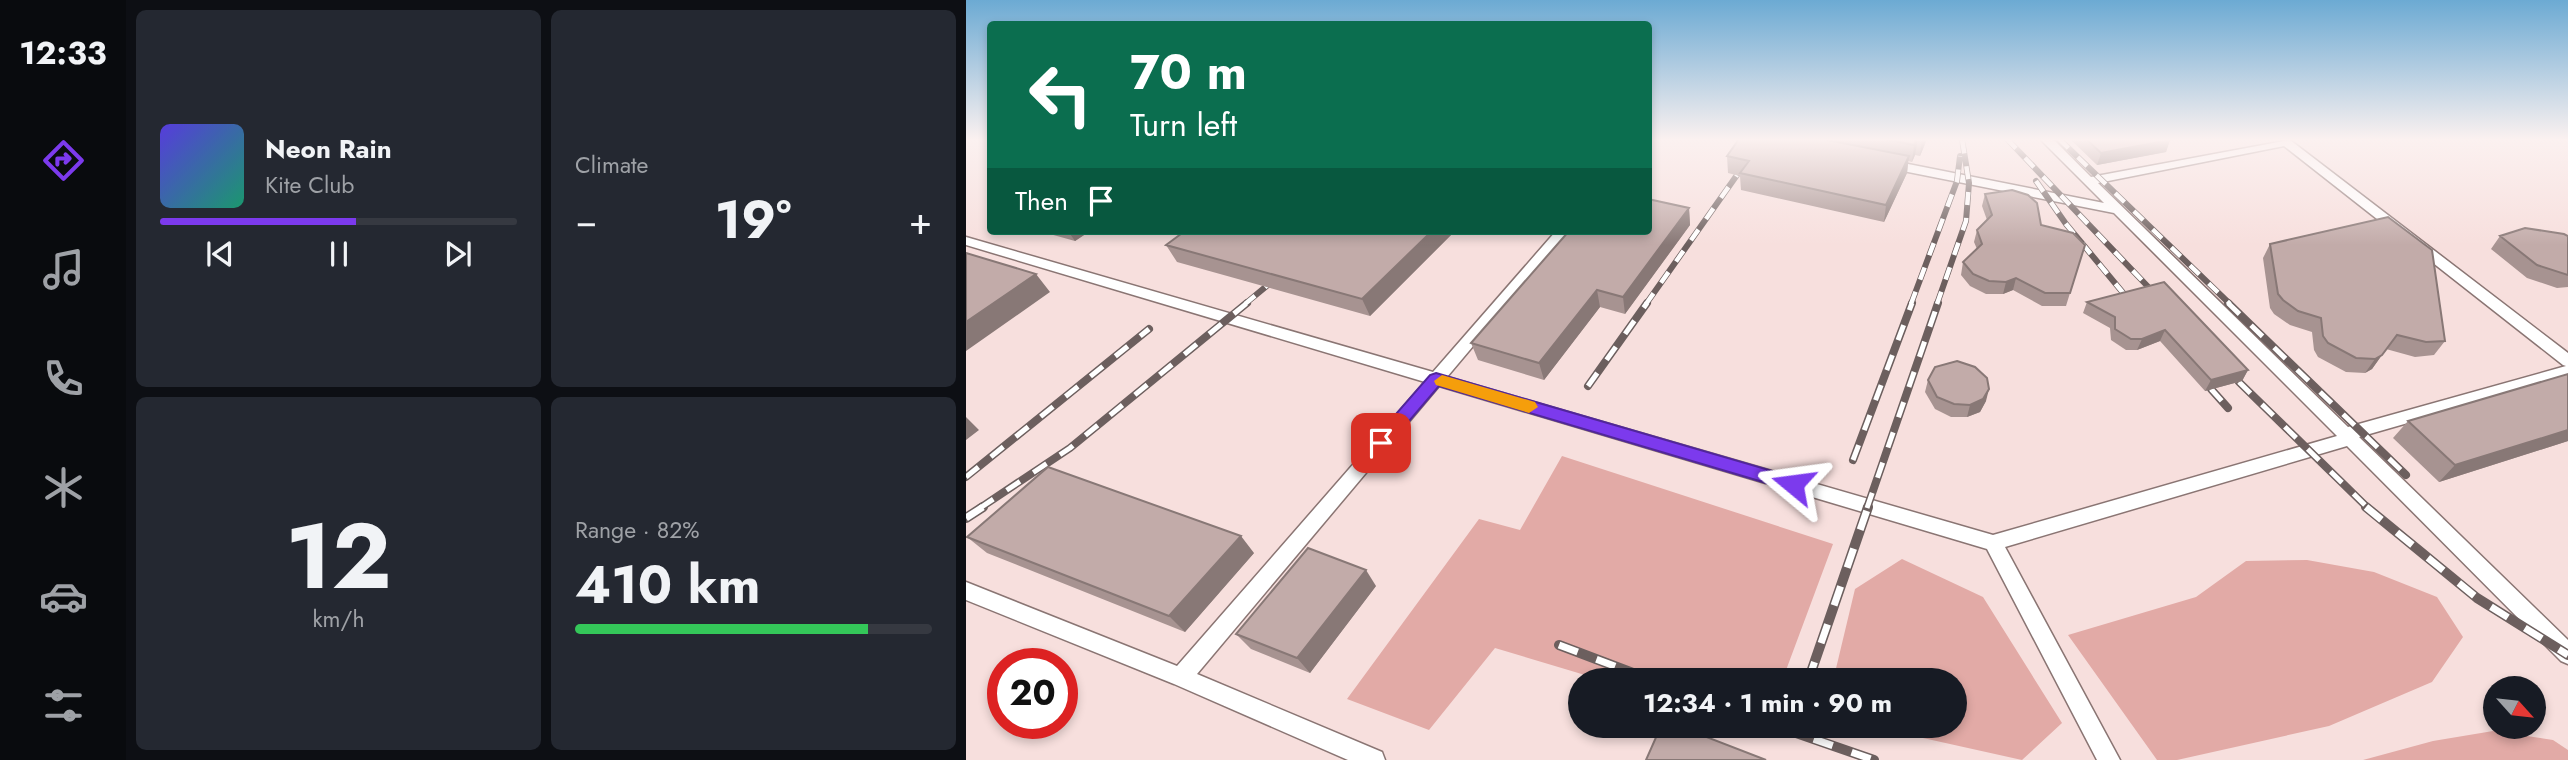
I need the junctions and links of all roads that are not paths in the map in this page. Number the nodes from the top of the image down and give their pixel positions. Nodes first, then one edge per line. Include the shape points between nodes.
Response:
1 (1938, 174) edge
2 (2081, 174) edge
3 (2121, 174) edge
4 (2328, 174) edge
5 (2088, 181) junction
6 (2118, 210) junction
7 (1560, 235) edge
8 (966, 242) edge
9 (2568, 361) edge
10 (2568, 371) edge
11 (1436, 379) junction
12 (2348, 437) junction
13 (1993, 543) junction
14 (966, 590) edge
15 (2568, 654) edge
16 (1181, 677) junction
17 (1374, 760) edge
18 (2109, 760) edge

1 - 6 lane
2 - 5 lane
3 - 5 lane
4 - 9 lane
5 - 6 lane
6 - 12 lane
7 - 11 lane
8 - 11 lane
10 - 12 lane
11 - 13 lane
11 - 16 lane
12 - 13 lane
12 - 15 lane
13 - 18 lane
14 - 16 lane
16 - 17 lane

